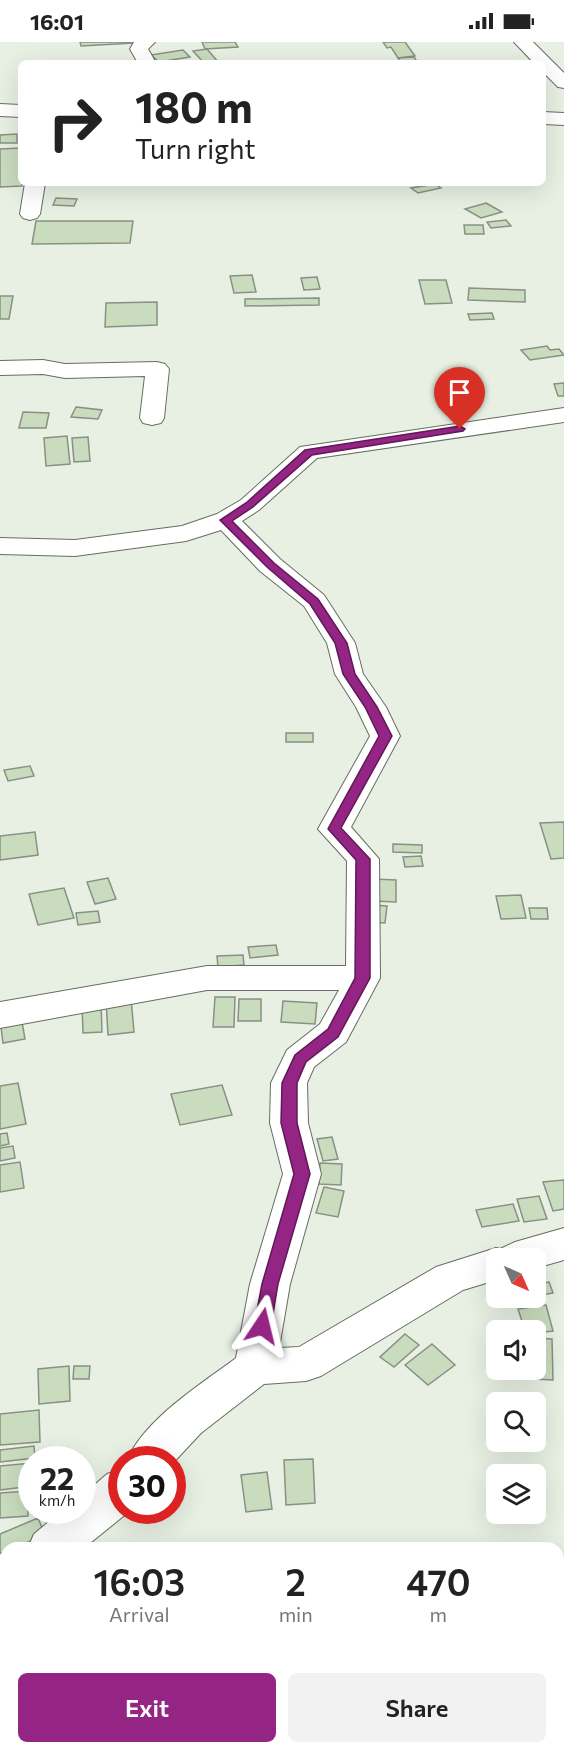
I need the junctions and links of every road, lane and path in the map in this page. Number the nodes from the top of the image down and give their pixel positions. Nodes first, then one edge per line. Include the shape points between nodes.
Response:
1 (146, 42) edge
2 (523, 42) edge
3 (145, 60) edge
4 (539, 60) edge
5 (0, 110) edge
6 (18, 111) edge
7 (546, 118) edge
8 (564, 119) edge
9 (36, 186) edge
10 (30, 214) dead end
11 (0, 368) edge
12 (564, 415) edge
13 (152, 418) dead end
14 (226, 520) junction
15 (0, 546) edge
16 (363, 978) junction
17 (0, 1015) edge
18 (564, 1244) edge
19 (546, 1249) edge
20 (486, 1267) edge
21 (255, 1367) junction
22 (161, 1446) edge
23 (108, 1502) edge
24 (58, 1542) edge

1 - 3 street via 139,49
2 - 4 street
5 - 6 street
7 - 8 street
9 - 10 street
11 - 13 street via 157,369
12 - 14 street via 309,452 250,505
14 - 15 street via 146,540 75,548
14 - 16 street via 314,602 341,643 349,674 385,736 334,829 363,859
16 - 17 street via 207,978
16 - 21 street via 333,1033 300,1059 289,1083 289,1123 302,1174 270,1284
18 - 19 street
20 - 21 street via 450,1278 306,1364
21 - 22 street via 186,1420
23 - 24 street

